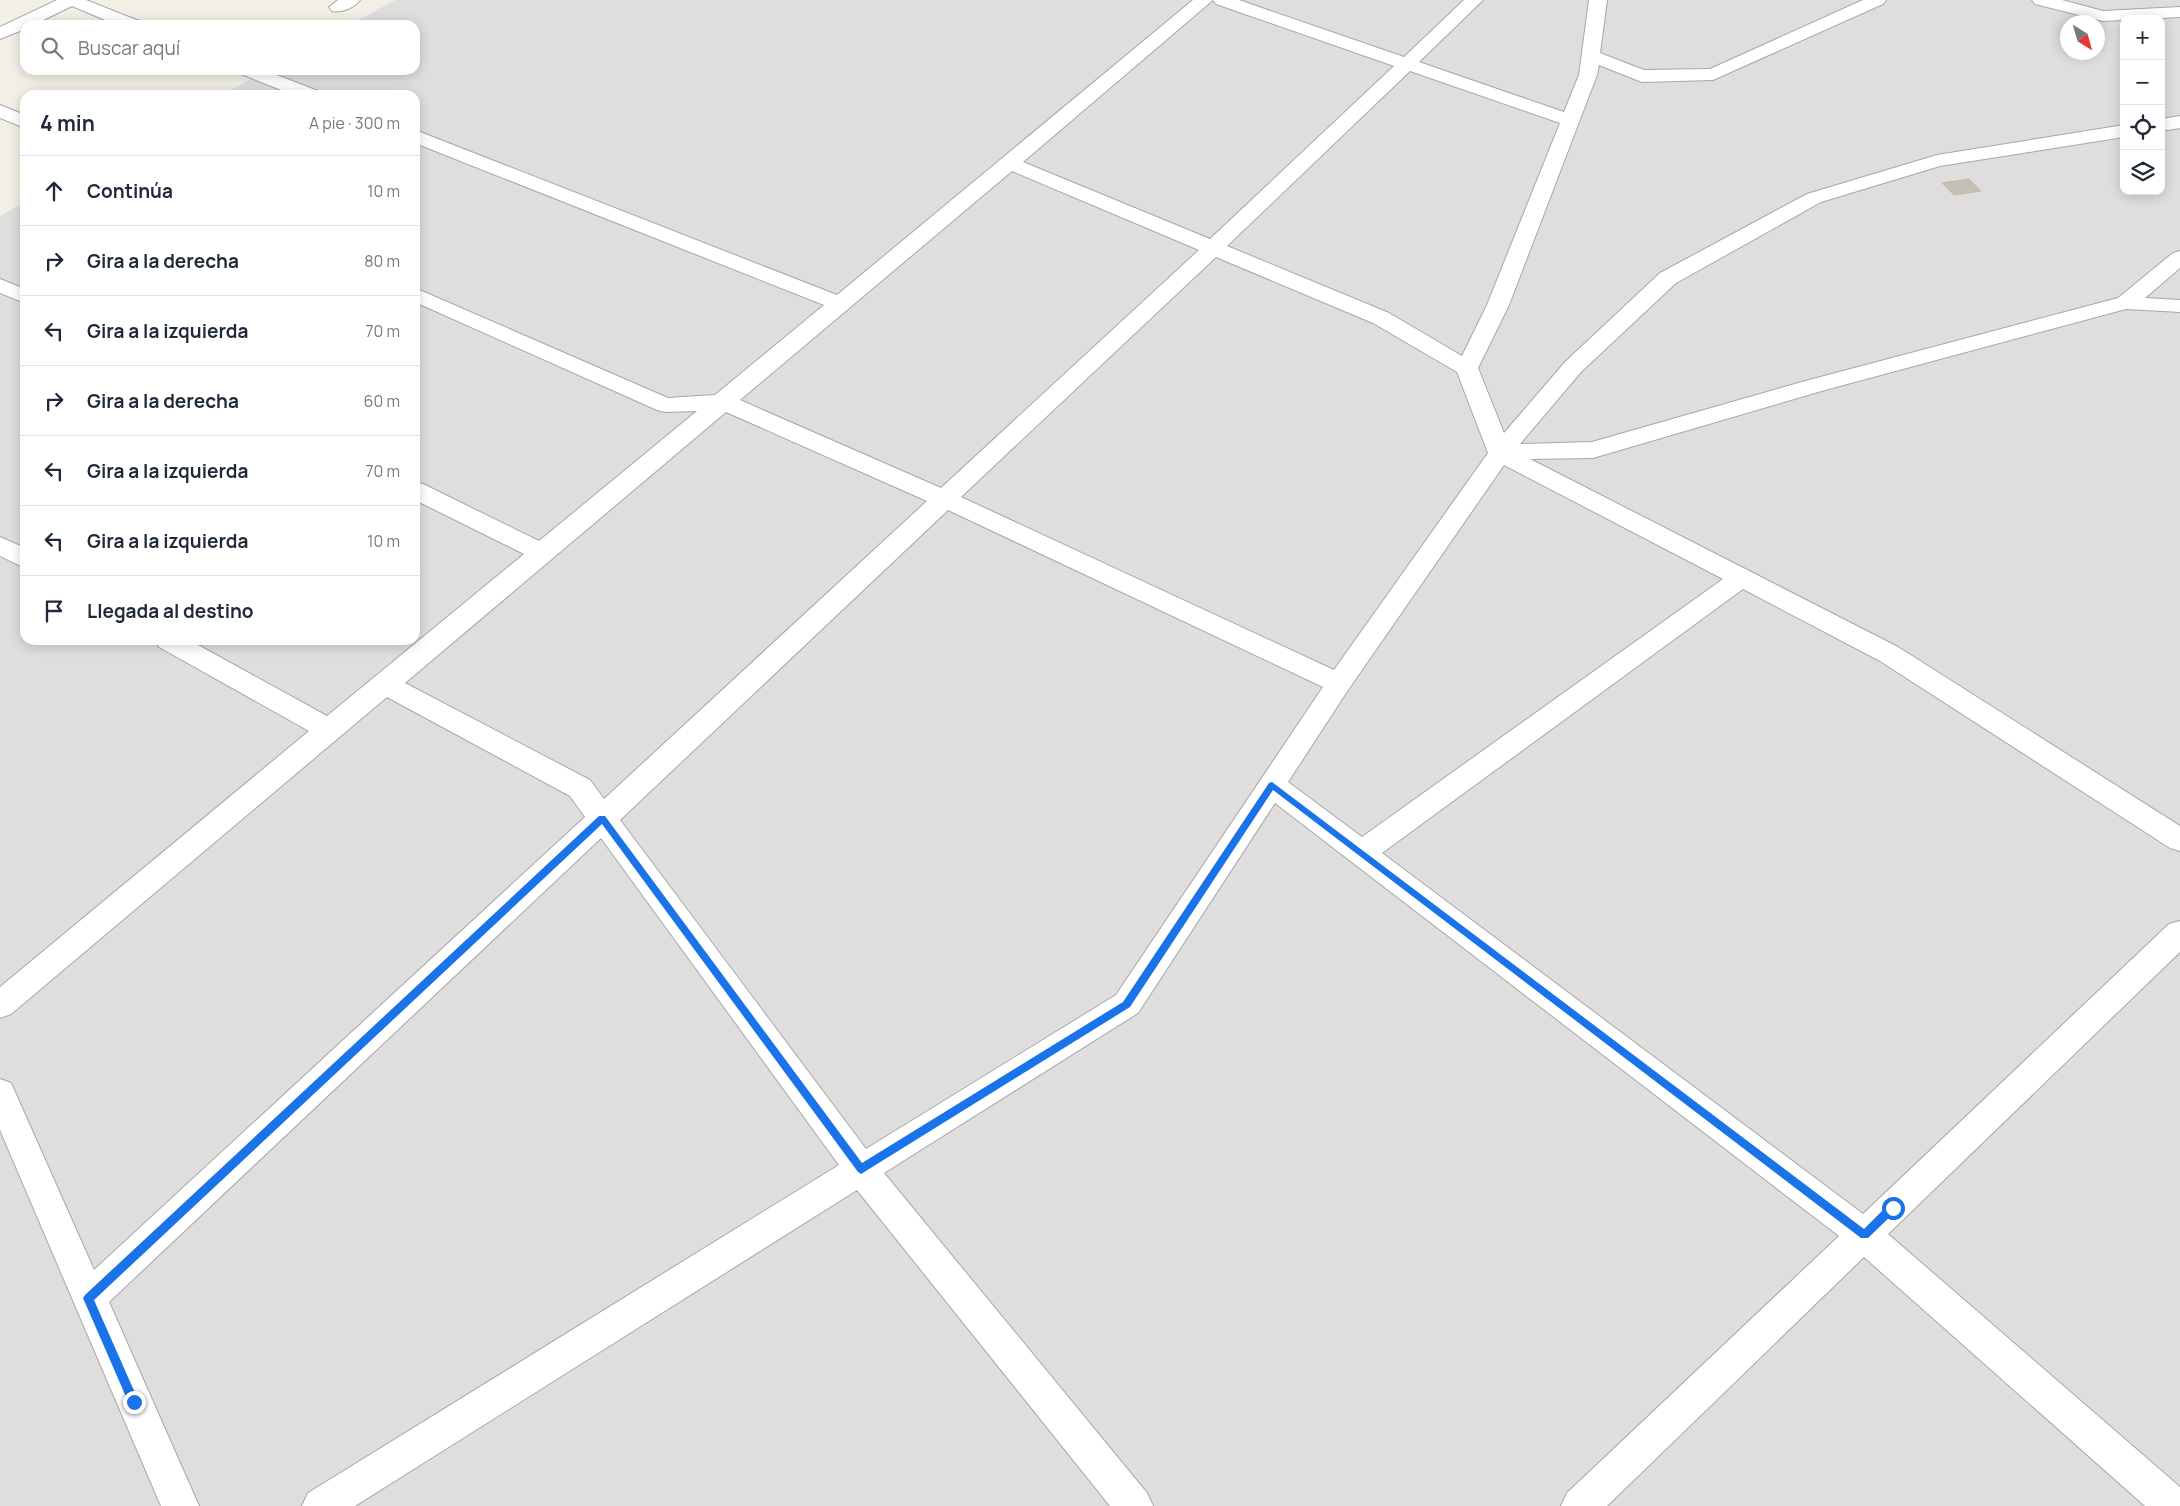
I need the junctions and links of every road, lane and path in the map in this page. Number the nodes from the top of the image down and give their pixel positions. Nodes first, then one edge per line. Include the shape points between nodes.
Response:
1 (1204, 0) edge
2 (1222, 0) edge
3 (1474, 0) edge
4 (1598, 0) edge
5 (1877, 0) edge
6 (2041, 0) edge
7 (2180, 12) edge
8 (29, 20) edge
9 (121, 20) edge
10 (20, 24) edge
11 (0, 34) edge
12 (1590, 55) junction
13 (1407, 64) junction
14 (261, 75) edge
15 (298, 90) edge
16 (0, 110) edge
17 (20, 120) edge
18 (1570, 120) junction
19 (2180, 122) edge
20 (2165, 124) edge
21 (2120, 132) edge
22 (420, 138) edge
23 (1009, 163) junction
24 (1213, 248) junction
25 (2180, 257) edge
26 (0, 285) edge
27 (20, 295) edge
28 (420, 296) edge
29 (2126, 303) junction
30 (841, 304) junction
31 (2180, 306) edge
32 (1467, 368) junction
33 (724, 402) junction
34 (1500, 452) junction
35 (420, 492) edge
36 (945, 499) junction
37 (0, 545) edge
38 (543, 553) junction
39 (20, 556) edge
40 (1741, 578) junction
41 (177, 645) edge
42 (1339, 683) junction
43 (385, 684) junction
44 (329, 730) junction
45 (1272, 785) junction
46 (602, 818) junction
47 (2180, 840) edge
48 (1361, 852) junction
49 (2180, 933) edge
50 (0, 1005) edge
51 (0, 1094) edge
52 (861, 1169) junction
53 (1864, 1235) junction
54 (89, 1298) junction
55 (180, 1506) edge
56 (321, 1506) edge
57 (1134, 1506) edge
58 (1580, 1506) edge
59 (2173, 1506) edge

1 - 23 street
2 - 13 street
3 - 13 street
4 - 12 street
5 - 12 street via 1713,74 1642,76
6 - 7 street via 2103,16
8 - 9 street via 71,0
10 - 11 street
12 - 18 street via 1588,75
13 - 18 street
13 - 24 street
14 - 15 street
16 - 17 street
18 - 32 street via 1498,306
19 - 20 street
21 - 34 street via 1937,161 1814,198 1668,278 1573,367
22 - 30 street
23 - 24 street
23 - 30 street
24 - 32 street via 1381,318
24 - 36 street
25 - 29 street
26 - 27 street
28 - 33 street via 665,405
29 - 31 street
29 - 34 street via 1817,385 1593,450
30 - 33 street
32 - 34 street
33 - 36 street
33 - 38 street
34 - 40 street
34 - 42 street
35 - 38 street
36 - 42 street
36 - 46 street
37 - 39 street
38 - 43 street
40 - 47 street via 1889,654
40 - 48 street
41 - 44 street
42 - 45 street
43 - 44 street
43 - 46 street via 580,788
44 - 50 street
45 - 48 street
45 - 52 street via 1126,1004
46 - 52 street
46 - 54 street
48 - 53 street
49 - 53 street
51 - 54 street
52 - 56 street
52 - 57 street
53 - 58 street
53 - 59 street
54 - 55 street

